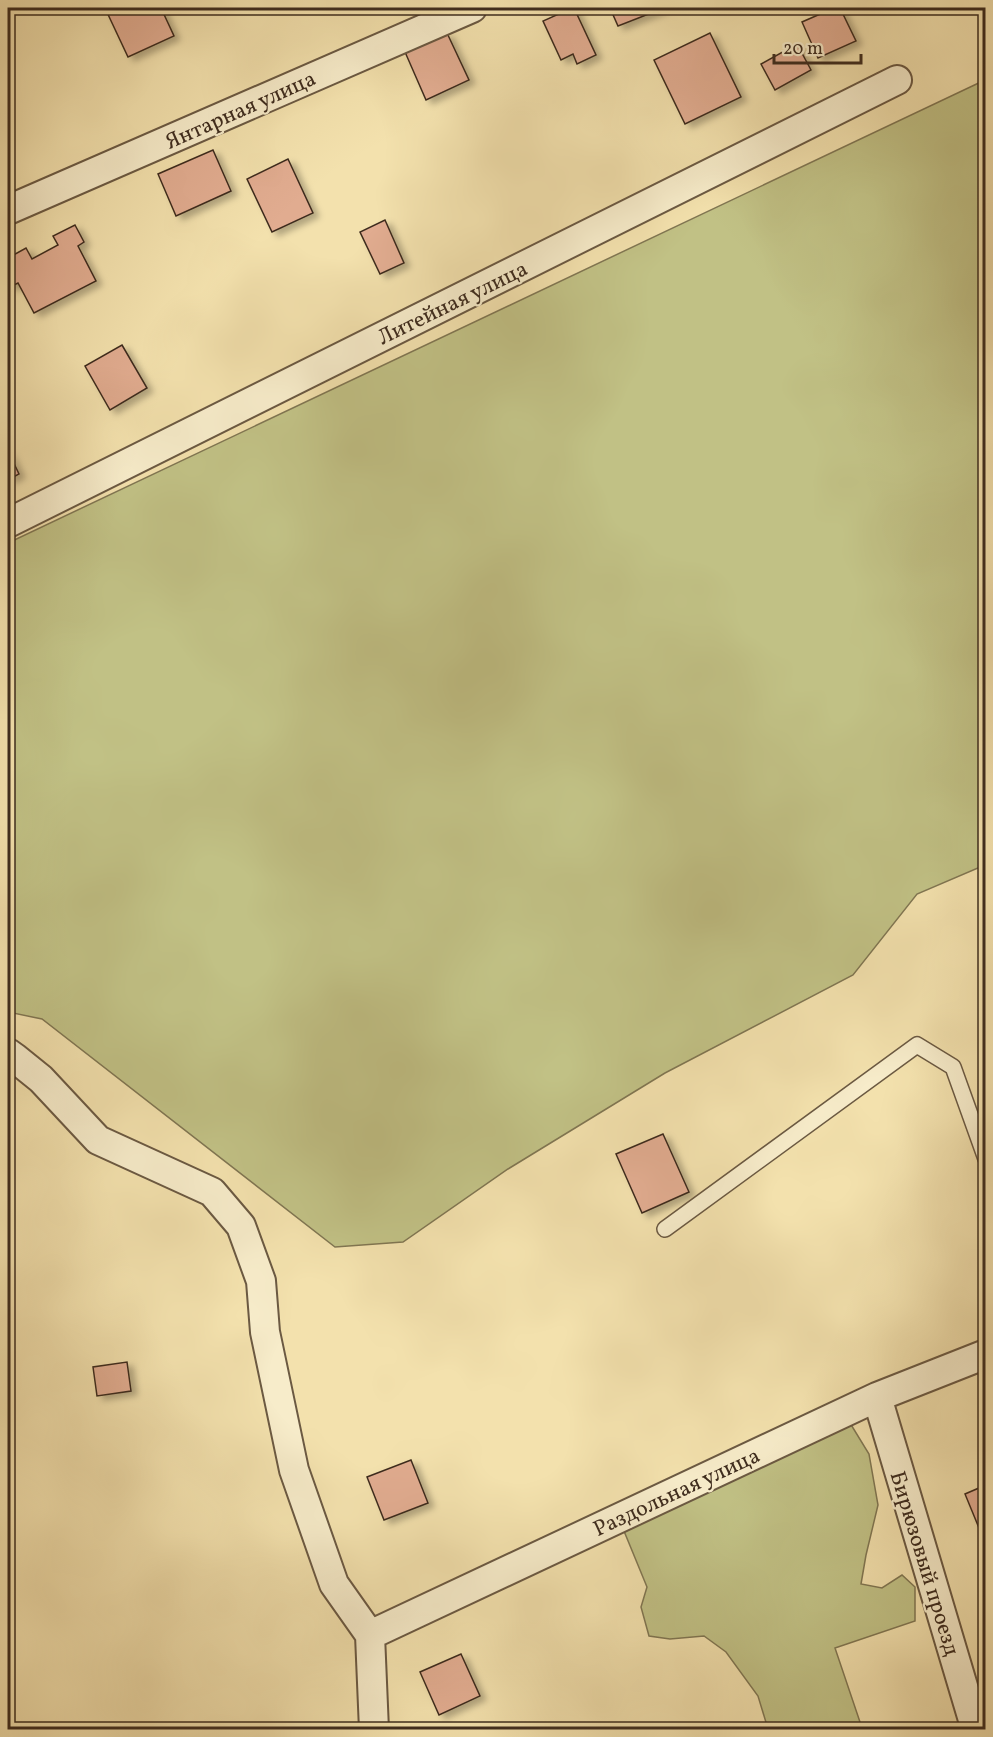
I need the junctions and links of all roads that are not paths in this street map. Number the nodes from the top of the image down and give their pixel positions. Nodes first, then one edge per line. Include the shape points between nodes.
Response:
1 (472, 8) edge
2 (897, 80) dead end
3 (8, 210) edge
4 (8, 523) edge
5 (8, 1053) edge
6 (986, 1159) edge
7 (665, 1229) dead end
8 (986, 1354) edge
9 (877, 1397) junction
10 (370, 1635) junction
11 (374, 1730) edge
12 (976, 1730) edge

1 - 3 street, Янтарная улица
2 - 4 street, Литейная улица
5 - 10 street via 41,1079 98,1140 212,1192 241,1226 261,1281 266,1332 294,1470 334,1584
6 - 7 lane via 953,1067 916,1045
8 - 9 street, Раздольная улица
9 - 10 street, Раздольная улица
9 - 12 street, Бирюзовый проезд
10 - 11 street

